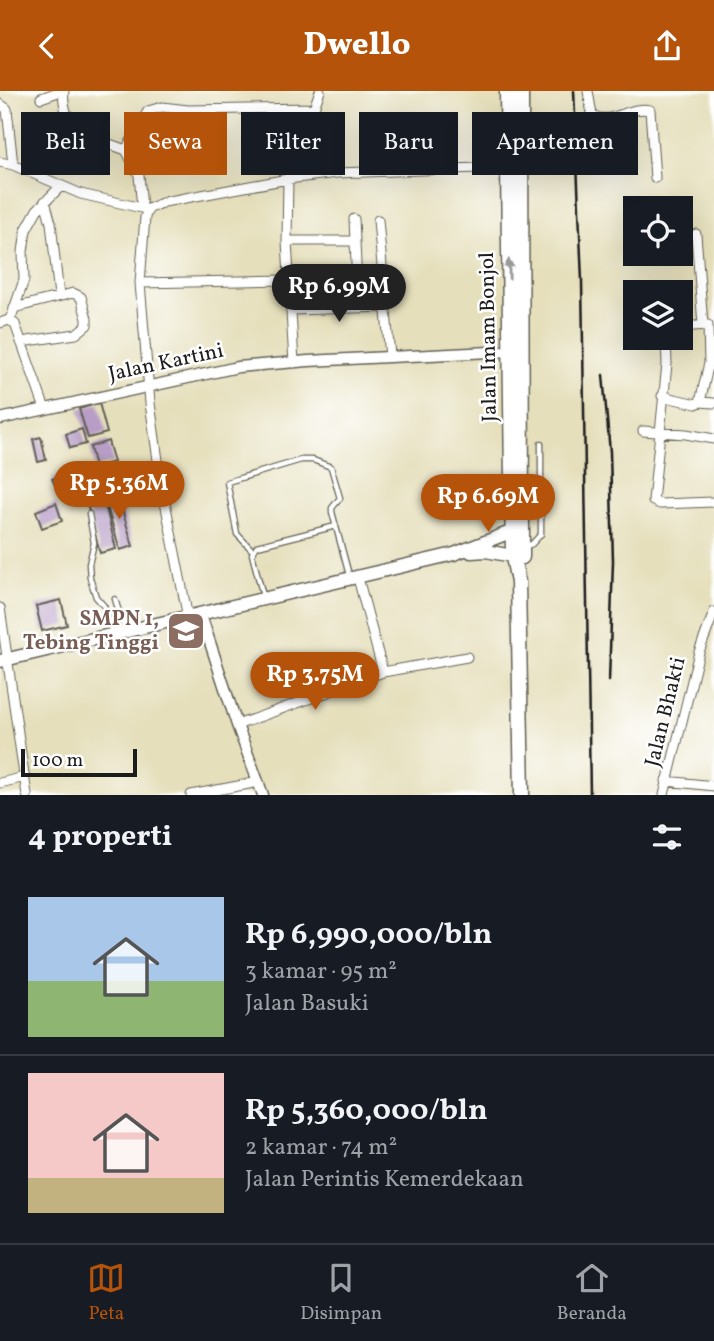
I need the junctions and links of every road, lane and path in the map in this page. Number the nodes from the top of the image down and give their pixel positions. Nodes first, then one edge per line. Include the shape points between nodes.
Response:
1 (63, 91) edge
2 (320, 91) edge
3 (507, 91) edge
4 (521, 91) edge
5 (588, 91) edge
6 (41, 98) dead end
7 (0, 104) edge
8 (313, 108) junction
9 (147, 112) edge
10 (507, 112) edge
11 (124, 149) edge
12 (0, 162) edge
13 (13, 165) junction
14 (472, 168) edge
15 (138, 175) edge
16 (508, 175) edge
17 (655, 178) dead end
18 (288, 179) junction
19 (61, 186) junction
20 (45, 201) junction
21 (145, 209) junction
22 (354, 219) dead end
23 (378, 220) dead end
24 (696, 234) dead end
25 (287, 241) junction
26 (355, 241) junction
27 (289, 280) junction
28 (140, 282) junction
29 (59, 296) junction
30 (386, 307) junction
31 (14, 308) junction
32 (358, 308) junction
33 (291, 310) junction
34 (5, 321) edge
35 (708, 325) edge
36 (21, 342) junction
37 (666, 350) edge
38 (516, 351) junction
39 (390, 357) junction
40 (294, 363) junction
41 (149, 386) junction
42 (662, 396) junction
43 (700, 402) junction
44 (714, 403) edge
45 (45, 409) junction
46 (0, 419) edge
47 (643, 431) dead end
48 (659, 432) junction
49 (714, 439) edge
50 (541, 444) dead end
51 (714, 502) edge
52 (89, 514) dead end
53 (336, 526) junction
54 (518, 529) junction
55 (253, 551) junction
56 (454, 554) junction
57 (519, 554) junction
58 (354, 579) junction
59 (115, 599) dead end
60 (264, 600) junction
61 (0, 608) edge
62 (714, 612) edge
63 (195, 616) junction
64 (119, 634) junction
65 (467, 657) dead end
66 (5, 660) edge
67 (383, 671) junction
68 (237, 725) junction
69 (25, 777) junction
70 (666, 781) junction
71 (259, 782) junction
72 (0, 783) edge
73 (714, 786) edge
74 (27, 795) edge
75 (191, 795) edge
76 (264, 795) edge
77 (522, 795) edge
78 (664, 795) edge

1 - 6 street
1 - 11 street via 76,132
2 - 8 street
3 - 10 highway, Jalan Imam Bonjol
4 - 38 highway, Jalan Imam Bonjol
5 - 17 street via 592,115 601,119 639,108 650,110
7 - 13 street via 7,109
8 - 9 street via 154,108
8 - 18 street
12 - 13 street
13 - 19 street
14 - 18 street via 374,170
15 - 21 street
38 -> 16 highway, Jalan Imam Bonjol
18 - 21 street
18 - 25 street
19 - 20 street
19 - 21 street
20 - 29 street
20 - 31 street via 26,230 24,280
21 - 28 street
22 - 26 street
23 - 30 street
24 - 35 street
25 - 26 street
25 - 27 street
26 - 32 street
27 - 28 street
27 - 33 street
28 - 41 street
29 - 31 street
29 - 36 street via 77,293 81,297 87,325 76,334
30 - 32 street
30 - 39 street
31 - 34 street
32 - 33 street
33 - 40 street
34 - 36 street via 15,324
35 - 43 street via 709,363
36 - 45 street
37 - 42 street
38 - 39 street, Jalan Kartini
38 - 54 highway, Jalan Imam Bonjol
39 - 40 street, Jalan Kartini
40 - 41 street, Jalan Kartini via 239,367
41 - 45 street, Jalan Kartini
41 - 63 street via 160,482
42 - 43 street
42 - 48 street
43 - 44 street
45 - 46 street, Jalan Kartini
47 - 48 street
48 - 49 street
48 - 51 street via 653,501
50 - 57 lane via 541,534
52 - 64 lane via 94,543 90,578
53 - 55 lane
53 - 55 lane via 332,508 340,498 328,465 302,460 231,480 227,485 237,534
53 - 58 lane
54 - 56 main road
54 - 57 highway, Jalan Imam Bonjol
55 - 60 lane
56 - 57 main road
56 - 58 main road
57 - 77 highway, Jalan Imam Bonjol
58 - 60 main road
58 - 67 street
59 - 64 lane
60 - 63 main road
61 - 66 street
62 - 70 street, Jalan Bhakti via 699,652
63 - 64 main road
63 - 68 street
64 - 66 main road
65 - 67 street
66 - 69 street
67 - 68 street
68 - 71 street
69 - 72 street
69 - 74 street
70 - 73 street
70 - 78 street, Jalan Bhakti
71 - 75 street
71 - 76 street

